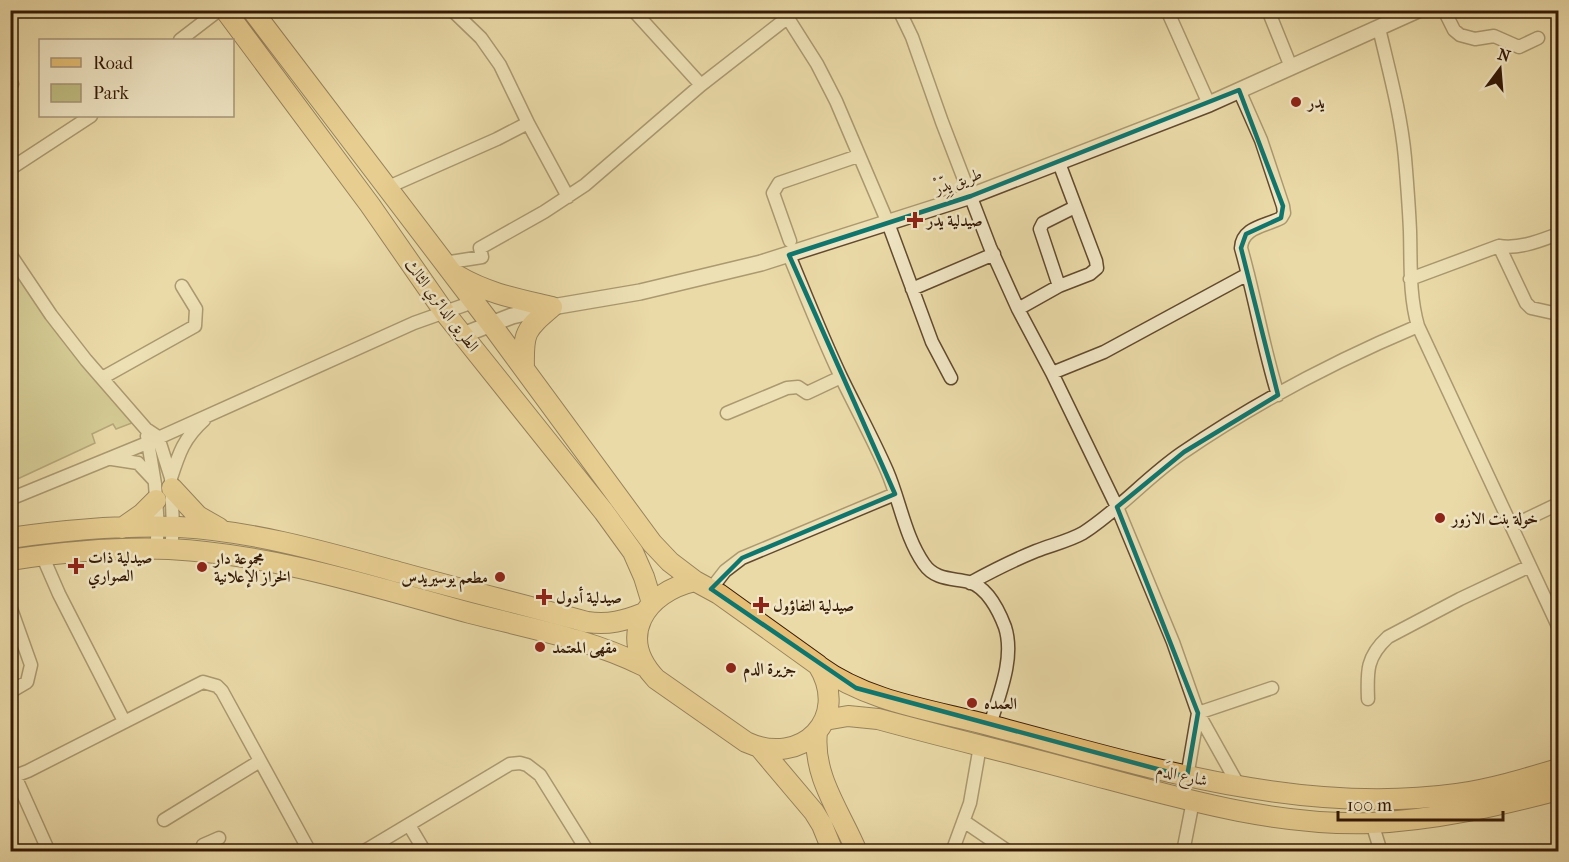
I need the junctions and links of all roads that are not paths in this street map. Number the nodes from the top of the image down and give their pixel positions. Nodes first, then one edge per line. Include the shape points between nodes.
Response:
1 (56, 10) edge
2 (61, 10) edge
3 (219, 10) edge
4 (225, 10) edge
5 (252, 10) edge
6 (452, 10) edge
7 (633, 10) edge
8 (899, 10) edge
9 (1167, 10) edge
10 (1268, 10) edge
11 (1418, 10) edge
12 (1444, 10) edge
13 (785, 14) edge
14 (1399, 15) edge
15 (1379, 28) junction
16 (1538, 38) dead end
17 (181, 39) edge
18 (1291, 67) junction
19 (701, 85) junction
20 (1239, 90) junction
21 (1209, 104) junction
22 (89, 117) edge
23 (528, 123) junction
24 (858, 156) junction
25 (1059, 163) junction
26 (10, 169) edge
27 (386, 188) junction
28 (971, 196) junction
29 (568, 197) junction
30 (1075, 207) junction
31 (888, 223) junction
32 (1558, 234) edge
33 (1499, 246) junction
34 (789, 248) junction
35 (10, 254) edge
36 (994, 254) junction
37 (448, 268) junction
38 (1248, 274) junction
39 (1410, 279) junction
40 (182, 286) dead end
41 (1059, 286) junction
42 (912, 289) junction
43 (473, 302) junction
44 (552, 307) junction
45 (1018, 309) junction
46 (445, 313) junction
47 (1558, 314) edge
48 (490, 324) junction
49 (1418, 326) junction
50 (463, 335) junction
51 (524, 368) junction
52 (1052, 373) junction
53 (841, 377) junction
54 (102, 378) junction
55 (951, 378) dead end
56 (1278, 395) junction
57 (216, 412) junction
58 (727, 413) dead end
59 (152, 440) junction
60 (110, 459) junction
61 (154, 480) junction
62 (166, 489) junction
63 (896, 494) junction
64 (10, 499) edge
65 (1558, 504) edge
66 (1117, 507) junction
67 (1512, 526) junction
68 (122, 528) junction
69 (165, 528) junction
70 (230, 534) junction
71 (10, 538) edge
72 (164, 549) junction
73 (42, 555) junction
74 (10, 560) edge
75 (1530, 566) junction
76 (970, 583) junction
77 (703, 585) junction
78 (10, 606) edge
79 (648, 608) junction
80 (1558, 626) edge
81 (818, 665) junction
82 (644, 666) junction
83 (1272, 688) dead end
84 (10, 692) edge
85 (1368, 699) dead end
86 (1198, 713) junction
87 (124, 721) junction
88 (990, 725) junction
89 (821, 726) junction
90 (980, 746) junction
91 (760, 748) junction
92 (260, 761) junction
93 (1558, 769) edge
94 (13, 776) edge
95 (1187, 777) junction
96 (1240, 788) junction
97 (1558, 790) edge
98 (1193, 801) junction
99 (164, 820) dead end
100 (965, 822) junction
101 (1372, 823) junction
102 (409, 825) junction
103 (219, 838) dead end
104 (49, 852) edge
105 (201, 852) edge
106 (310, 852) edge
107 (363, 852) edge
108 (425, 852) edge
109 (588, 852) edge
110 (833, 852) edge
111 (857, 852) edge
112 (952, 852) edge
113 (1009, 852) edge
114 (1183, 852) edge
115 (1381, 852) edge

1 - 2 street
3 - 17 street
4 - 46 main road, الطريق الدائري الثالث
5 - 27 main road, الطريق الدائري الثالث
6 - 23 street via 491,51
7 - 19 street
8 - 28 street
9 - 21 street
10 - 18 street
11 - 14 street, طريق يِدِّرْ
12 - 16 street via 1454,30 1467,38 1494,36 1519,47
13 - 19 street
13 - 24 street via 817,64
14 - 15 street, طريق يِدِّرْ
15 - 18 street, طريق يِدِّرْ
15 - 39 street via 1404,146
18 - 20 street, طريق يِدِّرْ
19 - 29 street
20 - 21 street, طريق يِدِّرْ
20 - 38 street via 1261,140 1284,213 1243,237 1241,248
21 - 25 street, طريق يِدِّرْ
22 - 26 street
23 - 27 street
23 - 29 street
24 - 31 street
24 - 34 street via 775,187 773,194
25 - 28 street, طريق يِدِّرْ
25 - 30 street
27 - 37 main road, الطريق الدائري الثالث
28 - 31 street, طريق يِدِّرْ
28 - 36 street
29 - 37 street via 480,248 482,257
30 - 41 street via 1041,226 1040,234
30 - 41 street via 1096,268
31 - 34 street, طريق يِدِّرْ
31 - 42 street
32 - 33 street via 1512,248
33 - 39 street
33 - 47 street via 1526,303 1531,308
34 - 44 street, طريق يِدِّرْ via 723,273
34 - 53 street
35 - 54 street via 51,315
36 - 42 street
36 - 45 street
37 - 43 main road, الطريق الدائري الثالث
37 - 44 main road via 479,288
38 - 52 street via 1104,352
38 - 56 street
39 - 49 street
40 - 54 street via 196,309 195,326
41 - 45 street
42 - 55 street
43 - 46 street
43 - 48 main road, الطريق الدائري الثالث
44 - 48 street, طريق يِدِّرْ
44 - 51 main road via 525,334
45 - 52 street
46 - 50 main road, الطريق الدائري الثالث
46 - 57 street via 414,323
48 - 50 street, طريق يِدِّرْ
48 - 51 main road, الطريق الدائري الثالث
49 - 56 street via 1368,347
49 - 67 street
50 - 79 main road, الطريق الدائري الثالث via 627,544 644,577
51 - 77 main road, الطريق الدائري الثالث via 652,543 670,562
52 - 66 street
53 - 58 street via 807,393 798,387 787,388
53 - 63 street
54 - 59 street
56 - 66 street via 1184,452
57 - 59 street
57 - 62 street via 186,440
59 - 60 street
59 - 61 street
59 - 62 street
60 - 61 street via 138,463
60 - 64 street
61 - 62 street
62 - 68 main road
62 - 69 street
62 - 69 street
62 - 70 main road via 198,516
63 - 76 street via 925,565 942,577
63 - 77 street via 742,558
65 - 67 street
66 - 76 street via 1079,535
66 - 86 street
67 - 75 street
68 - 69 main road
68 - 71 main road
69 - 70 main road
69 - 72 street
70 - 79 main road via 352,560 587,622 614,623
72 - 73 main road
72 - 82 main road via 265,561 359,583 577,641
73 - 74 main road
73 - 87 street
75 - 80 street
75 - 85 street via 1388,637 1369,663
76 - 88 street via 993,604 1006,630 1007,663
77 - 79 main road via 670,588
77 - 81 main road, الطريق الدائري الثالث
78 - 84 street via 30,665 27,682
79 - 82 main road via 639,626 638,640
81 - 88 main road, شارع الدَم via 867,692
81 - 89 main road via 829,689
82 - 91 main road via 656,679
83 - 86 street
86 - 95 street
86 - 96 street
87 - 92 street via 202,682 211,683 222,691
87 - 94 street
88 - 95 main road, شارع الدَم
89 - 90 main road, شارع الدَم via 848,716 878,719
89 - 91 main road via 788,749
89 - 111 main road via 816,745 819,771
90 - 98 main road, شارع الدَم
90 - 100 street
91 - 110 main road via 814,812
92 - 99 street
92 - 106 street
93 - 96 main road, شارع الدَم via 1499,786 1408,798 1319,798
94 - 104 street
95 - 96 main road, شارع الدَم
97 - 101 main road, شارع الدَم via 1437,817
98 - 101 main road, شارع الدَم via 1287,819
98 - 114 street
100 - 112 street
100 - 113 street
101 - 115 street
102 - 107 street
102 - 108 street
102 - 109 street via 488,776 520,763 540,775
103 - 105 street via 203,845

